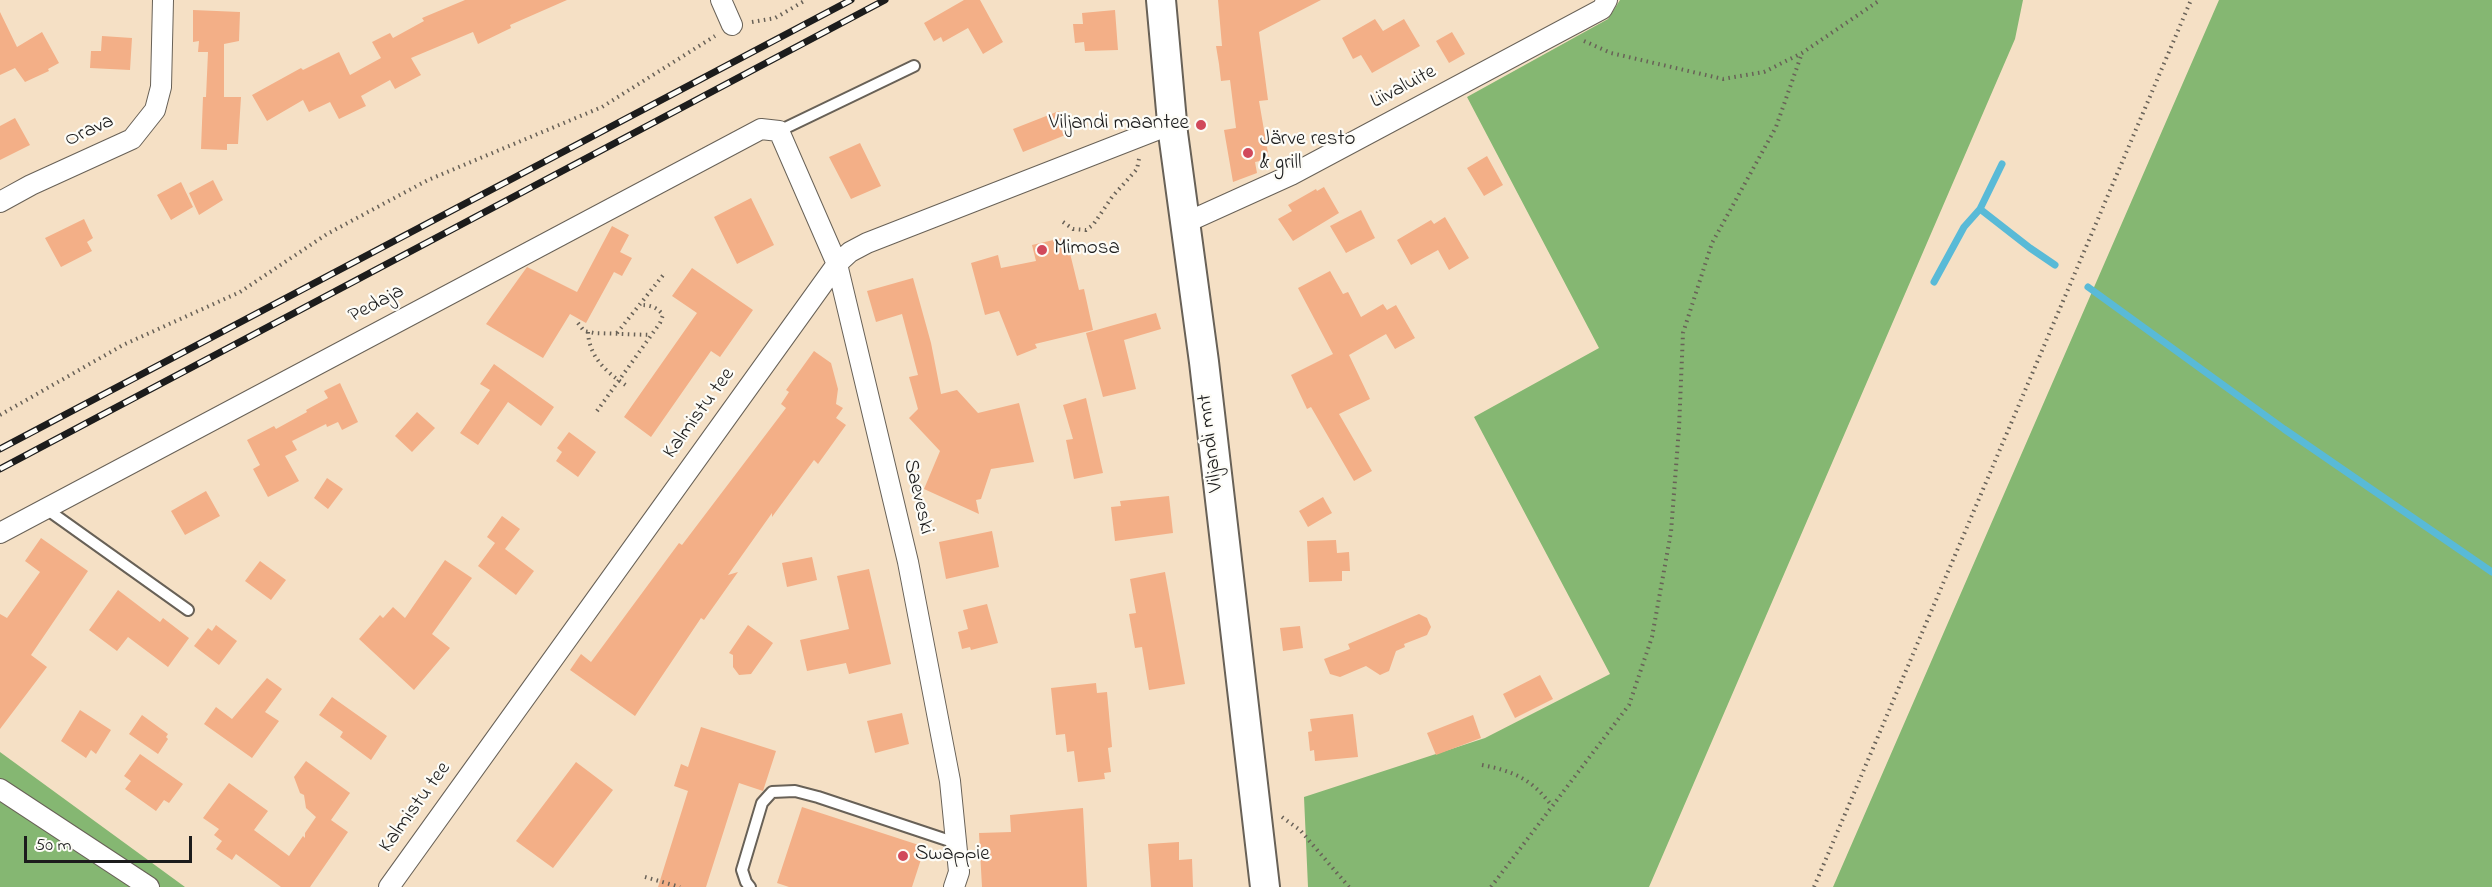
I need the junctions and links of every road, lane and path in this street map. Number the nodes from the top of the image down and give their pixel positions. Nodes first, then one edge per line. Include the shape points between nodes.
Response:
1 (163, 0) edge
2 (721, 0) edge
3 (806, 0) edge
4 (1161, 0) edge
5 (1607, 0) edge
6 (1881, 0) edge
7 (2191, 0) edge
8 (732, 25) junction
9 (1562, 31) junction
10 (1802, 52) junction
11 (914, 66) dead end
12 (1172, 124) junction
13 (779, 131) junction
14 (1138, 138) junction
15 (0, 202) edge
16 (1063, 222) dead end
17 (1185, 223) junction
18 (837, 264) junction
19 (664, 274) dead end
20 (639, 305) junction
21 (578, 323) dead end
22 (588, 332) junction
23 (617, 333) junction
24 (651, 335) junction
25 (619, 380) junction
26 (627, 386) dead end
27 (597, 411) dead end
28 (0, 415) edge
29 (45, 508) junction
30 (0, 533) edge
31 (188, 610) dead end
32 (1482, 765) dead end
33 (0, 789) edge
34 (1551, 805) junction
35 (1279, 814) dead end
36 (956, 843) junction
37 (645, 877) dead end
38 (149, 887) edge
39 (389, 887) edge
40 (680, 887) edge
41 (750, 887) edge
42 (954, 887) edge
43 (1264, 887) edge
44 (1349, 887) edge
45 (1491, 887) edge
46 (1814, 887) edge

1 - 15 street, Orava via 161,87 155,110 132,139
2 - 8 street
3 - 8 path via 775,18
4 - 12 main road, Viljandi mnt
5 - 9 street, Liivaluite via 1602,9
6 - 10 path
7 - 46 path
8 - 28 path via 602,107 428,180 327,234 240,292 123,345
9 - 10 path via 1611,53 1723,79 1764,72
9 - 17 street, Liivaluite via 1291,175
10 - 34 path via 1776,127 1712,243 1683,333 1671,532 1652,637 1629,705
11 - 13 lane
12 - 14 street, Kalmistu tee
12 - 17 main road, Viljandi mnt
13 - 18 street, Saeveski
13 - 29 street, Pedaja via 761,129
14 - 16 path via 1137,169 1098,220 1086,230 1073,229
14 - 18 street, Kalmistu tee via 867,243
17 - 43 main road, Viljandi mnt
18 - 36 street, Saeveski via 908,562 950,781
18 - 39 street, Kalmistu tee
19 - 20 path
20 - 23 path
20 - 24 path via 650,305 663,315
21 - 22 path
22 - 23 path
22 - 25 path via 594,355
23 - 24 path
24 - 25 path
25 - 26 path
25 - 27 path
29 - 30 street, Pedaja
29 - 31 lane
32 - 34 path via 1507,770 1538,787
33 - 38 street
34 - 45 path
35 - 44 path via 1299,830
36 - 41 lane via 818,797 795,791 772,792 762,803 742,870
36 - 42 street, Saeveski via 958,872
37 - 40 path

